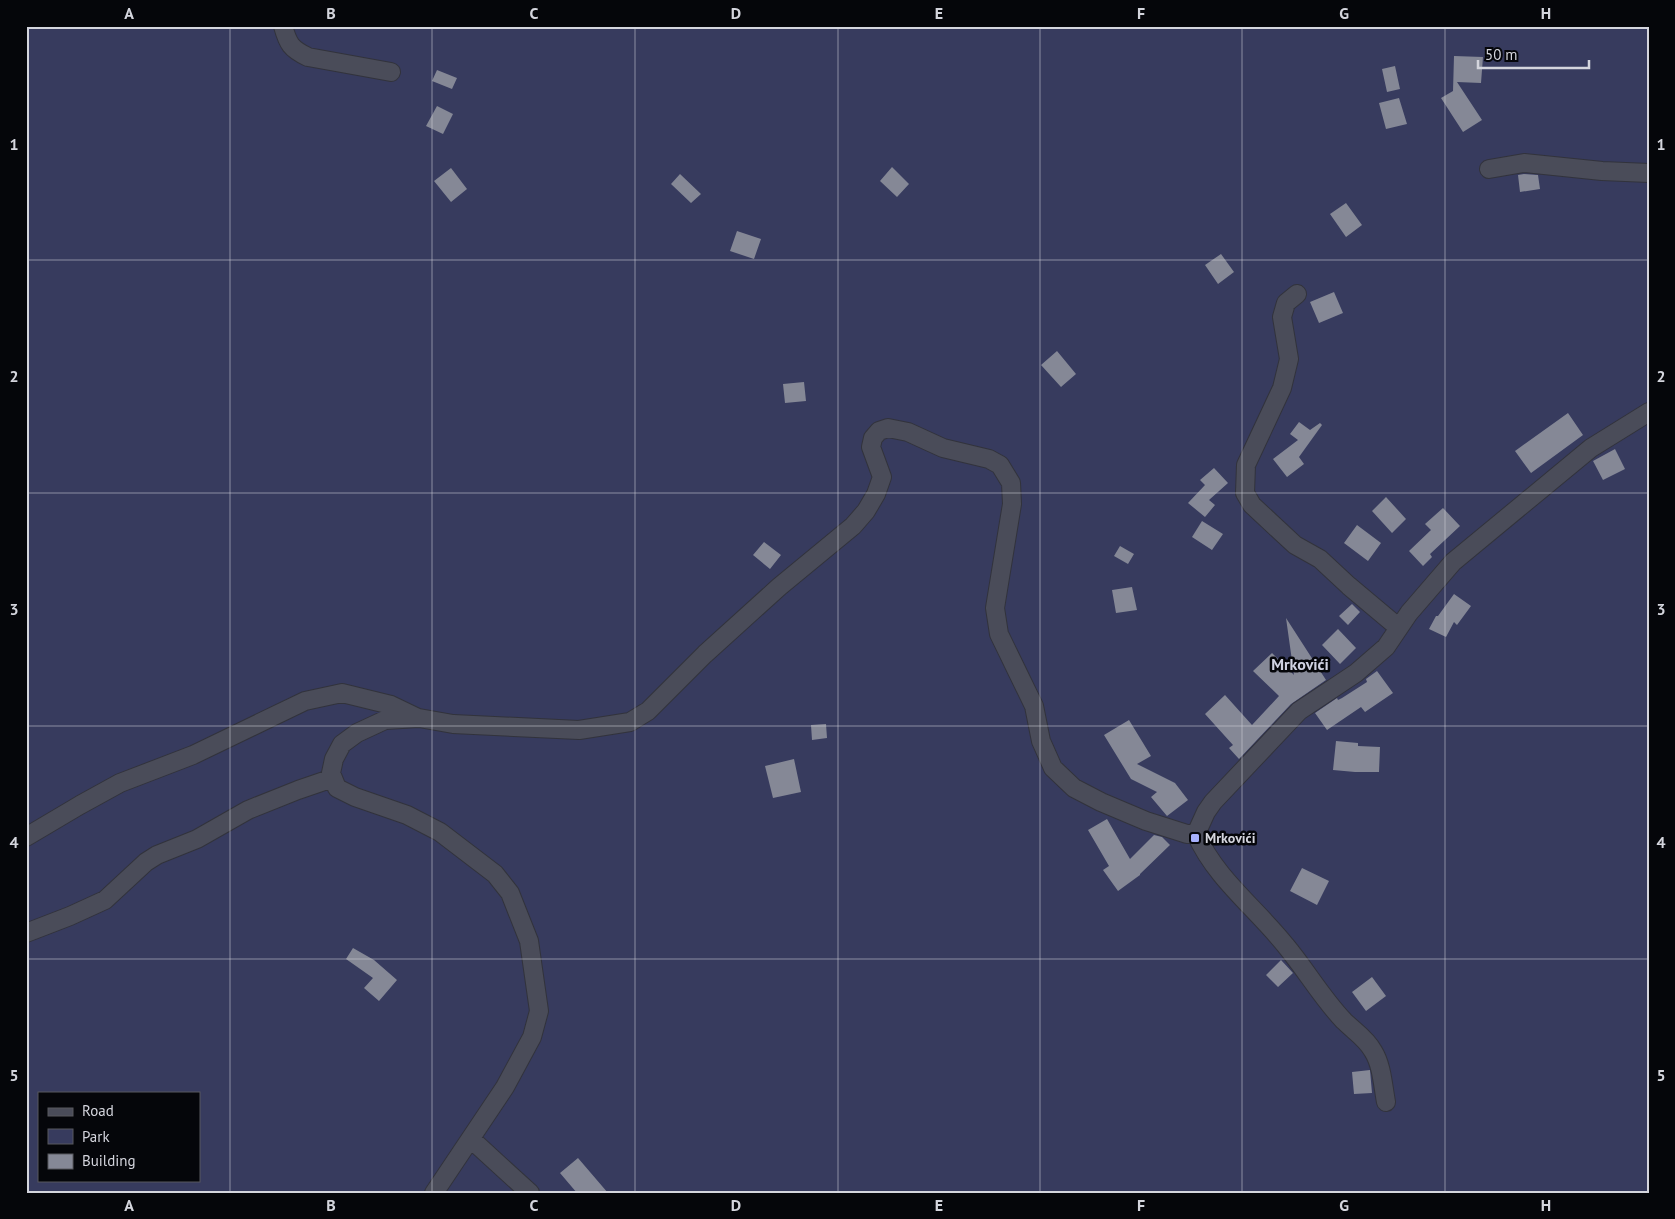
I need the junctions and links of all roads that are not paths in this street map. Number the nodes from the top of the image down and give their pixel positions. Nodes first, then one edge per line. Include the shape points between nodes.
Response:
1 (283, 26) edge
2 (391, 72) dead end
3 (1489, 169) dead end
4 (1649, 173) edge
5 (1297, 294) dead end
6 (1649, 412) edge
7 (1399, 628) junction
8 (419, 718) junction
9 (333, 778) junction
10 (1196, 834) junction
11 (26, 838) edge
12 (26, 933) edge
13 (1386, 1102) dead end
14 (470, 1139) junction
15 (434, 1193) edge
16 (530, 1193) edge

1 - 2 street via 287,41 295,52
3 - 4 street via 1524,163
5 - 7 street via 1286,303 1282,317 1289,359 1282,388 1246,465 1245,493 1252,505 1294,545 1320,559
6 - 7 street via 1592,448 1453,562
7 - 10 street via 1386,647 1356,673 1299,711 1213,802
8 - 9 street via 385,720 357,733 342,744 334,759
8 - 10 street via 453,724 579,730 630,722 648,712 705,654 853,526 866,511 882,477 871,448 873,438 888,428 908,432 943,448 989,458 1007,474 1012,504 995,608 999,634 1034,706 1041,741 1053,768 1074,788 1101,802 1146,821
8 - 11 street via 391,705 342,693 305,702 193,755 120,783
9 - 12 street via 248,810 197,839 157,855 105,900
9 - 14 street via 337,788 407,815 440,832 495,874 510,893 529,941 539,1011 532,1037 505,1087
10 - 13 street via 1215,868 1286,946 1344,1022 1374,1051
14 - 15 street
14 - 16 street

